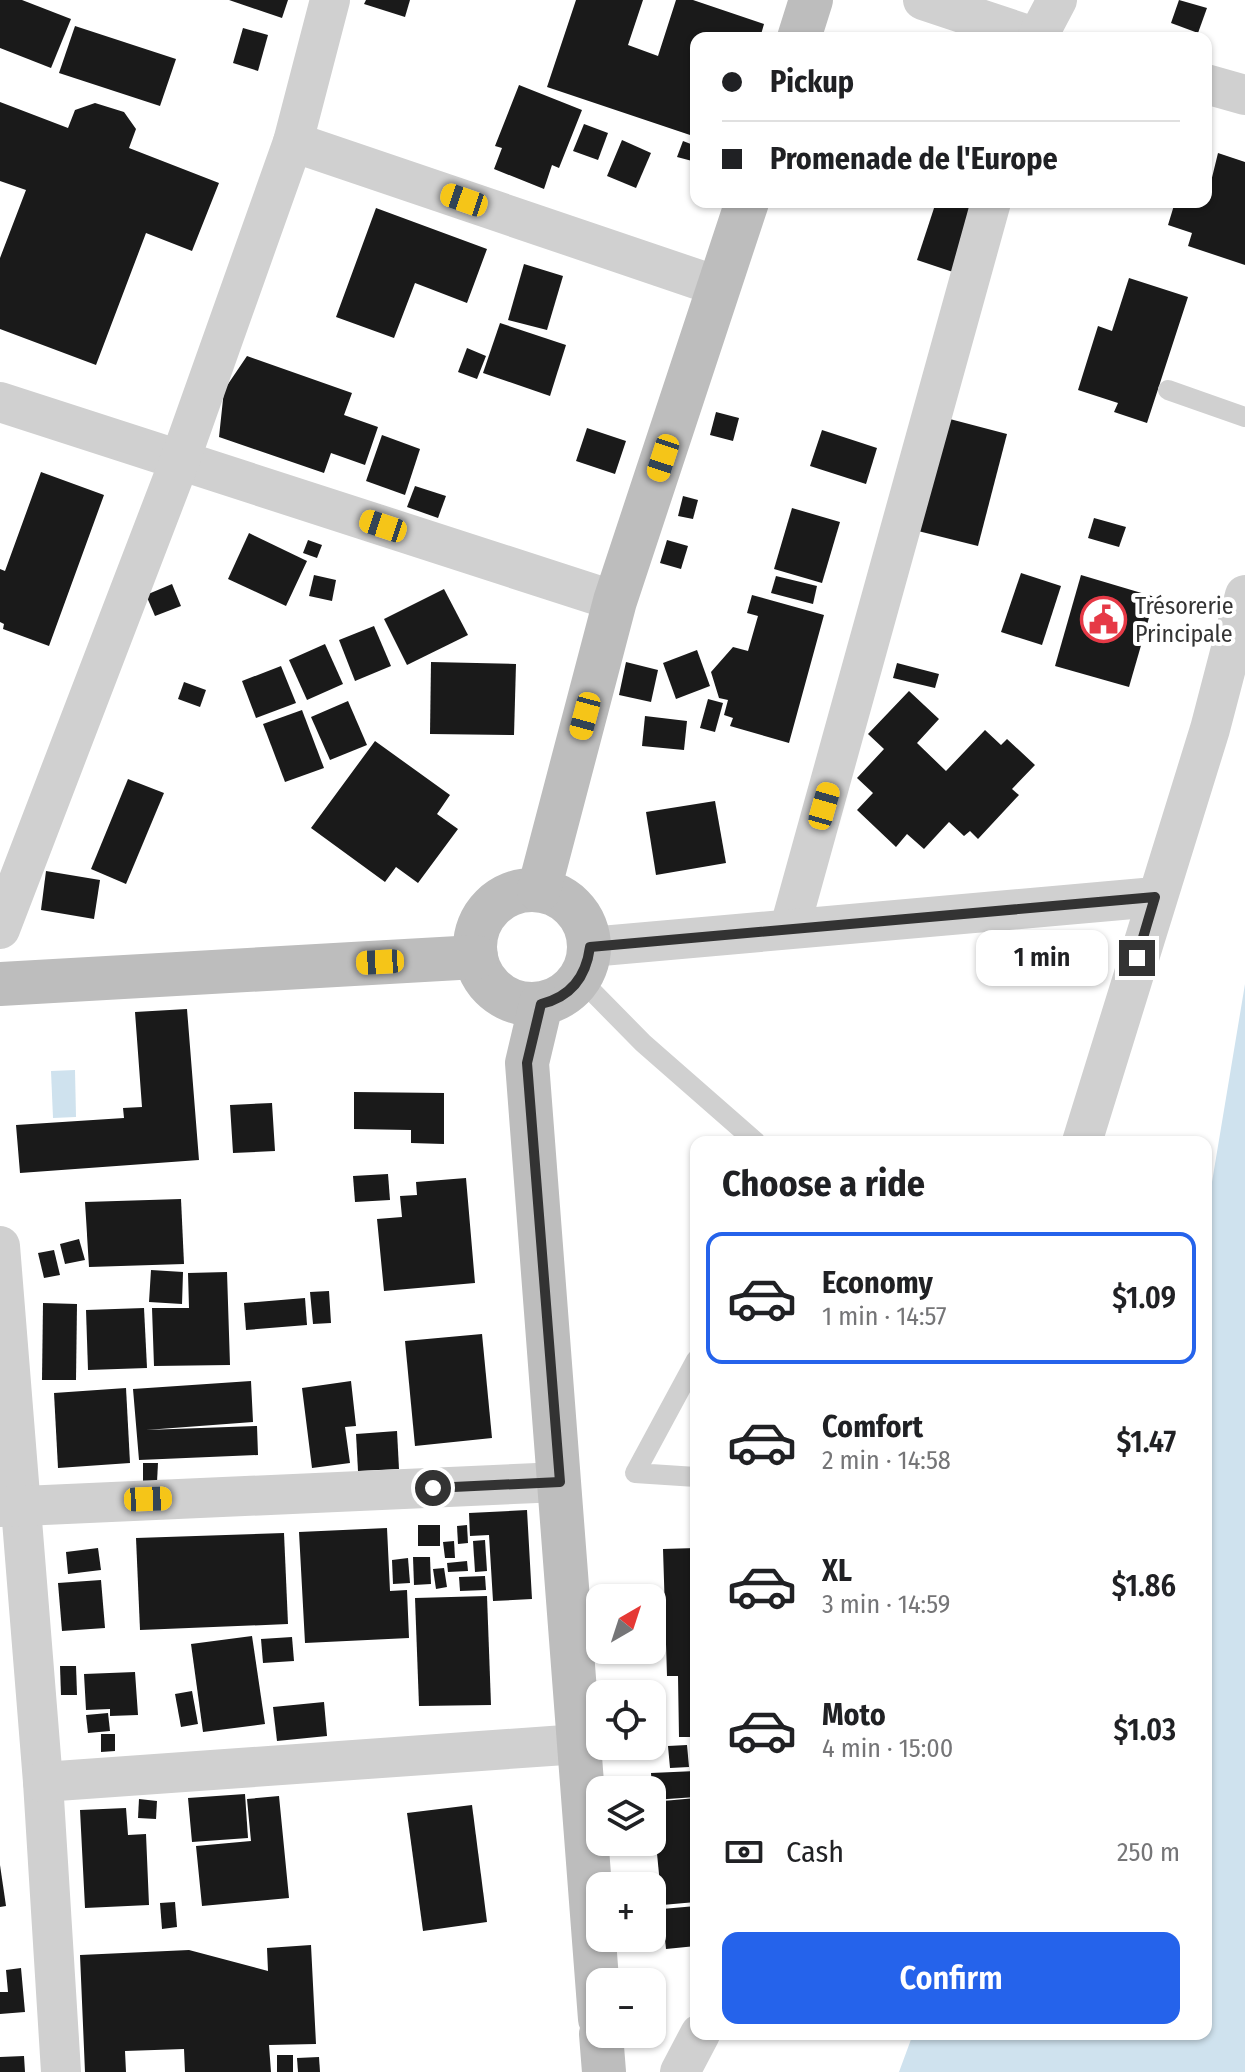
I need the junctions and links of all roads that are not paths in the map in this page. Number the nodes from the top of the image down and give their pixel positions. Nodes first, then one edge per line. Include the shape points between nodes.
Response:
1 (330, 0) edge
2 (811, 0) edge
3 (923, 0) edge
4 (1057, 0) edge
5 (801, 32) edge
6 (1019, 32) edge
7 (1040, 32) edge
8 (1212, 86) edge
9 (1245, 95) edge
10 (293, 142) junction
11 (745, 208) edge
12 (989, 208) edge
13 (720, 287) junction
14 (1168, 390) dead end
15 (0, 402) edge
16 (1245, 417) edge
17 (180, 460) junction
18 (1245, 595) edge
19 (615, 601) junction
20 (539, 890) junction
21 (1155, 897) junction
22 (790, 927) junction
23 (0, 929) edge
24 (476, 957) junction
25 (585, 963) junction
26 (0, 984) edge
27 (541, 1004) junction
28 (749, 1136) edge
29 (1084, 1136) edge
30 (0, 1246) edge
31 (690, 1371) edge
32 (690, 1477) edge
33 (560, 1482) junction
34 (11, 1506) edge
35 (579, 1744) junction
36 (43, 1782) junction
37 (596, 1968) edge
38 (697, 2040) edge
39 (602, 2048) edge
40 (61, 2072) edge
41 (604, 2072) edge
42 (680, 2072) edge

1 - 10 street
2 - 5 street
3 - 6 street
4 - 7 street
8 - 9 street
10 - 13 street
10 - 17 street
11 - 13 street
12 - 22 street
13 - 19 street
14 - 16 lane
15 - 17 street
17 - 19 street
17 - 23 street
18 - 21 street via 1210,729
19 - 20 street
20 - 24 street via 518,890 498,899 483,915 475,935
20 - 25 street via 569,903 587,930
21 - 22 street
21 - 29 street
22 - 25 street
24 - 26 street
24 - 27 street via 498,993
25 - 27 street via 563,995
25 - 28 lane via 643,1043
27 - 33 street via 527,1063
30 - 34 street
31 - 32 lane via 635,1473
33 - 34 street
33 - 35 street
34 - 36 street
35 - 36 street
35 - 37 street
36 - 40 street
38 - 42 street
39 - 41 street

